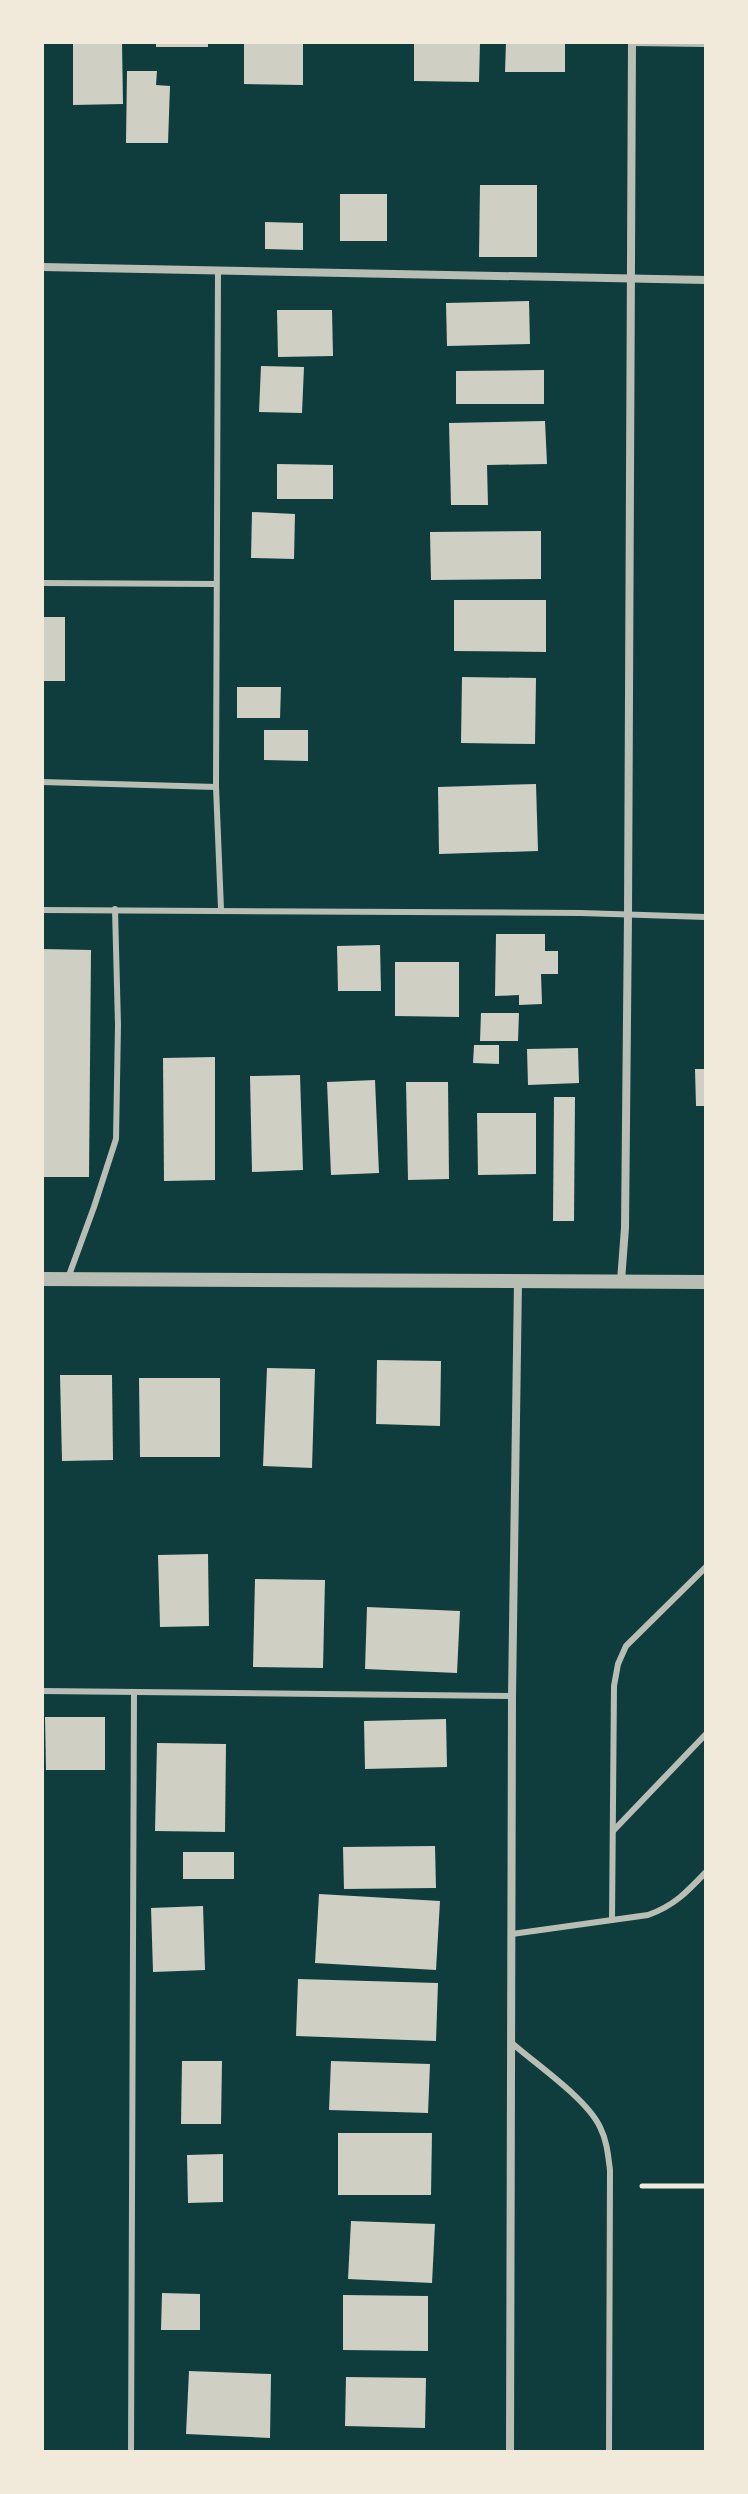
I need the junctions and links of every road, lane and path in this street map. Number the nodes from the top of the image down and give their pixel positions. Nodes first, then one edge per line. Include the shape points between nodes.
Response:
1 (632, 43) edge
2 (706, 44) edge
3 (42, 267) edge
4 (218, 270) junction
5 (632, 278) junction
6 (706, 280) edge
7 (42, 583) edge
8 (216, 584) junction
9 (42, 782) edge
10 (216, 787) junction
11 (115, 909) junction
12 (221, 909) junction
13 (42, 910) edge
14 (628, 915) junction
15 (706, 917) edge
16 (42, 1279) edge
17 (68, 1279) junction
18 (518, 1281) junction
19 (621, 1281) junction
20 (706, 1282) edge
21 (706, 1567) edge
22 (42, 1691) edge
23 (134, 1692) junction
24 (512, 1696) junction
25 (706, 1734) edge
26 (614, 1830) junction
27 (706, 1872) edge
28 (612, 1920) junction
29 (512, 1934) junction
30 (513, 2044) junction
31 (642, 2186) dead end
32 (706, 2186) edge
33 (131, 2452) edge
34 (510, 2452) edge
35 (609, 2452) edge

1 - 2 lane
1 - 5 street
3 - 4 street
4 - 5 street
4 - 8 lane
5 - 6 street
5 - 14 street
7 - 8 lane
8 - 10 lane
9 - 10 lane
10 - 12 lane
11 - 12 lane
11 - 13 lane
11 - 17 lane via 116,1139
12 - 14 lane
14 - 15 lane
14 - 19 street
16 - 17 street
17 - 18 street
18 - 19 street
18 - 24 street
19 - 20 street
21 - 26 lane via 626,1646 618,1664
22 - 23 lane
23 - 24 lane
23 - 33 lane
24 - 29 street
25 - 26 lane
26 - 28 lane
27 - 28 lane via 664,1909
28 - 29 lane
29 - 30 street
30 - 34 street
30 - 35 lane via 583,2105 599,2124 607,2147
31 - 32 path

